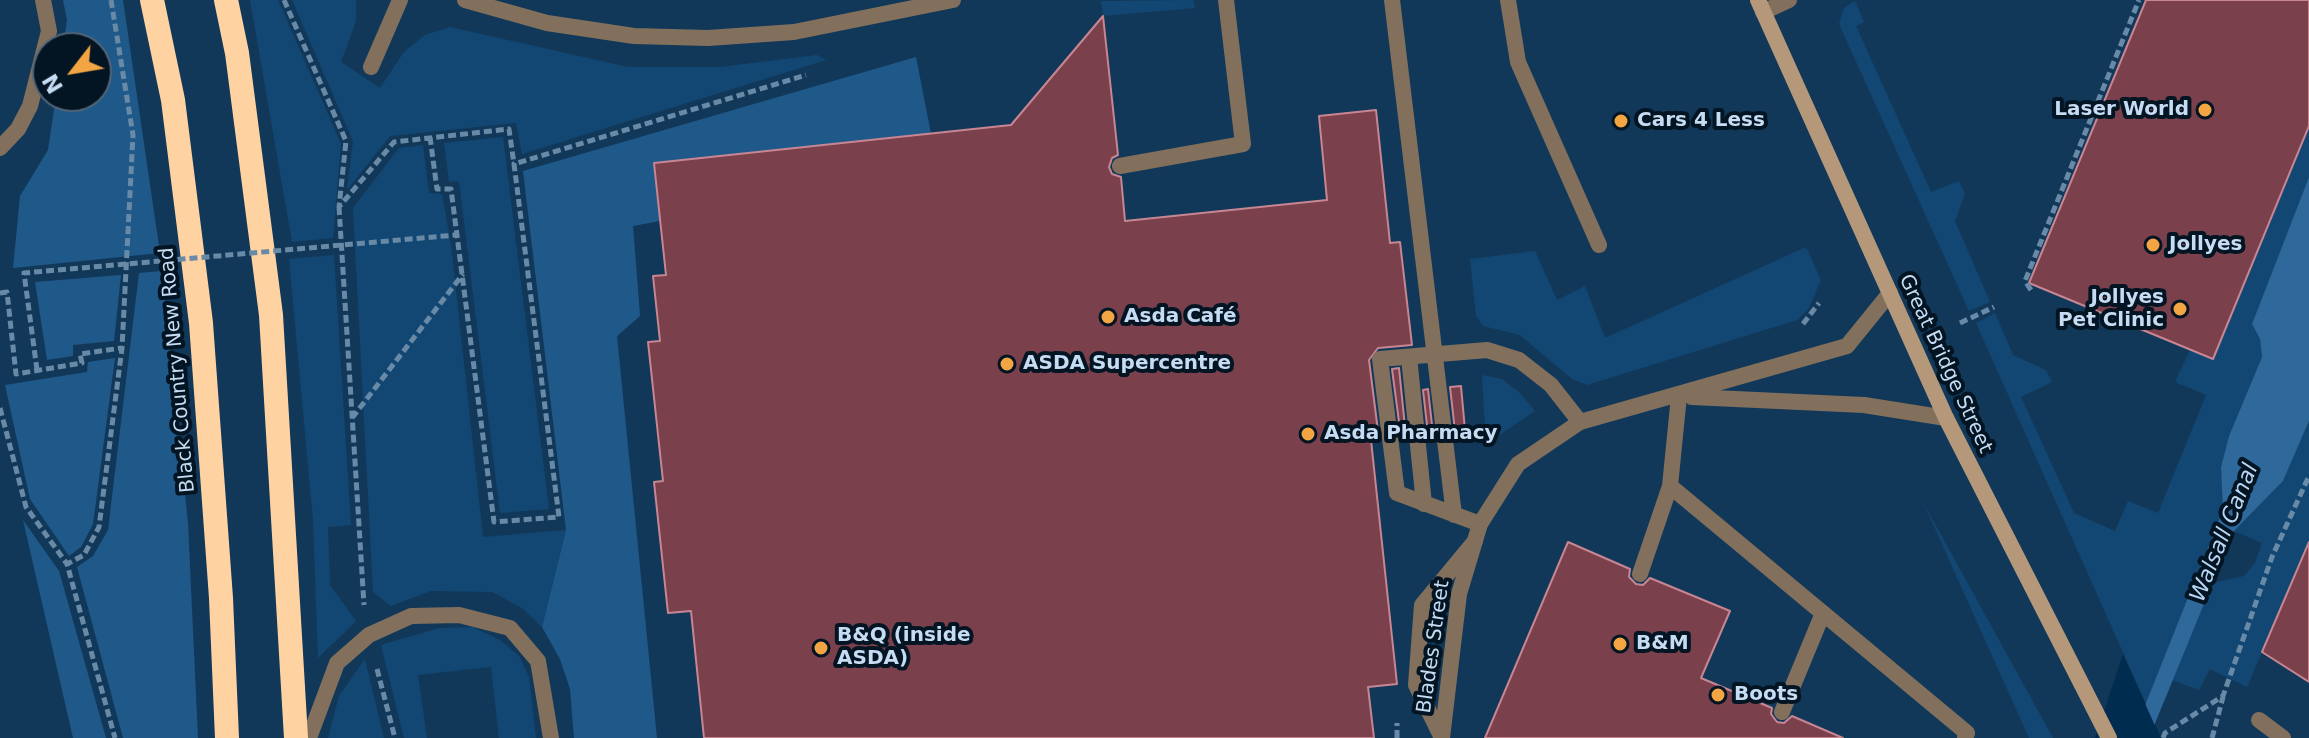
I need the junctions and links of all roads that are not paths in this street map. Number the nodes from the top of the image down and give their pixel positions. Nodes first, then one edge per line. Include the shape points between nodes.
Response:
1 (43, 0) edge
2 (152, 0) edge
3 (226, 0) edge
4 (400, 0) edge
5 (465, 0) edge
6 (953, 0) edge
7 (1226, 0) edge
8 (1392, 0) edge
9 (1508, 0) edge
10 (1789, 0) edge
11 (1761, 6) edge
12 (371, 67) dead end
13 (0, 148) edge
14 (1120, 166) dead end
15 (1599, 245) dead end
16 (1890, 293) junction
17 (1437, 354) junction
18 (1409, 357) junction
19 (1679, 396) junction
20 (1946, 418) junction
21 (1580, 422) junction
22 (1670, 486) junction
23 (1424, 504) junction
24 (1454, 515) junction
25 (1477, 533) junction
26 (1640, 574) dead end
27 (1823, 613) junction
28 (1782, 712) dead end
29 (2259, 720) dead end
30 (227, 738) edge
31 (296, 738) edge
32 (309, 738) edge
33 (551, 738) edge
34 (1442, 738) edge
35 (1965, 738) edge
36 (2109, 738) edge
37 (2283, 738) edge

1 - 13 street via 49,31 30,106
2 - 30 highway, Black Country New Road via 173,100 201,323
3 - 31 highway via 271,315
4 - 12 street
5 - 6 street via 547,23 634,36 708,38 794,32
7 - 14 street via 1243,144
8 - 17 street
9 - 15 street via 1518,62
10 - 11 street
11 - 16 street, Great Bridge Street
16 - 19 street, Blades Street via 1847,346
16 - 20 street, Great Bridge Street
17 - 18 street
17 - 21 street via 1487,350 1519,360 1551,385
17 - 24 street
18 - 23 street
18 - 23 street via 1380,359 1397,493
19 - 20 street, Blades Street via 1864,405
19 - 21 street, Blades Street
19 - 22 street
20 - 36 street, Great Bridge Street
21 - 25 street, Blades Street via 1518,464
22 - 26 street
22 - 27 street
23 - 24 street
24 - 25 street
25 - 34 street, Blades Street via 1459,594
25 - 34 street via 1422,605 1416,685
27 - 28 street
27 - 35 street via 1967,733
29 - 37 street
32 - 33 street via 337,663 369,635 411,616 459,615 510,628 538,661

